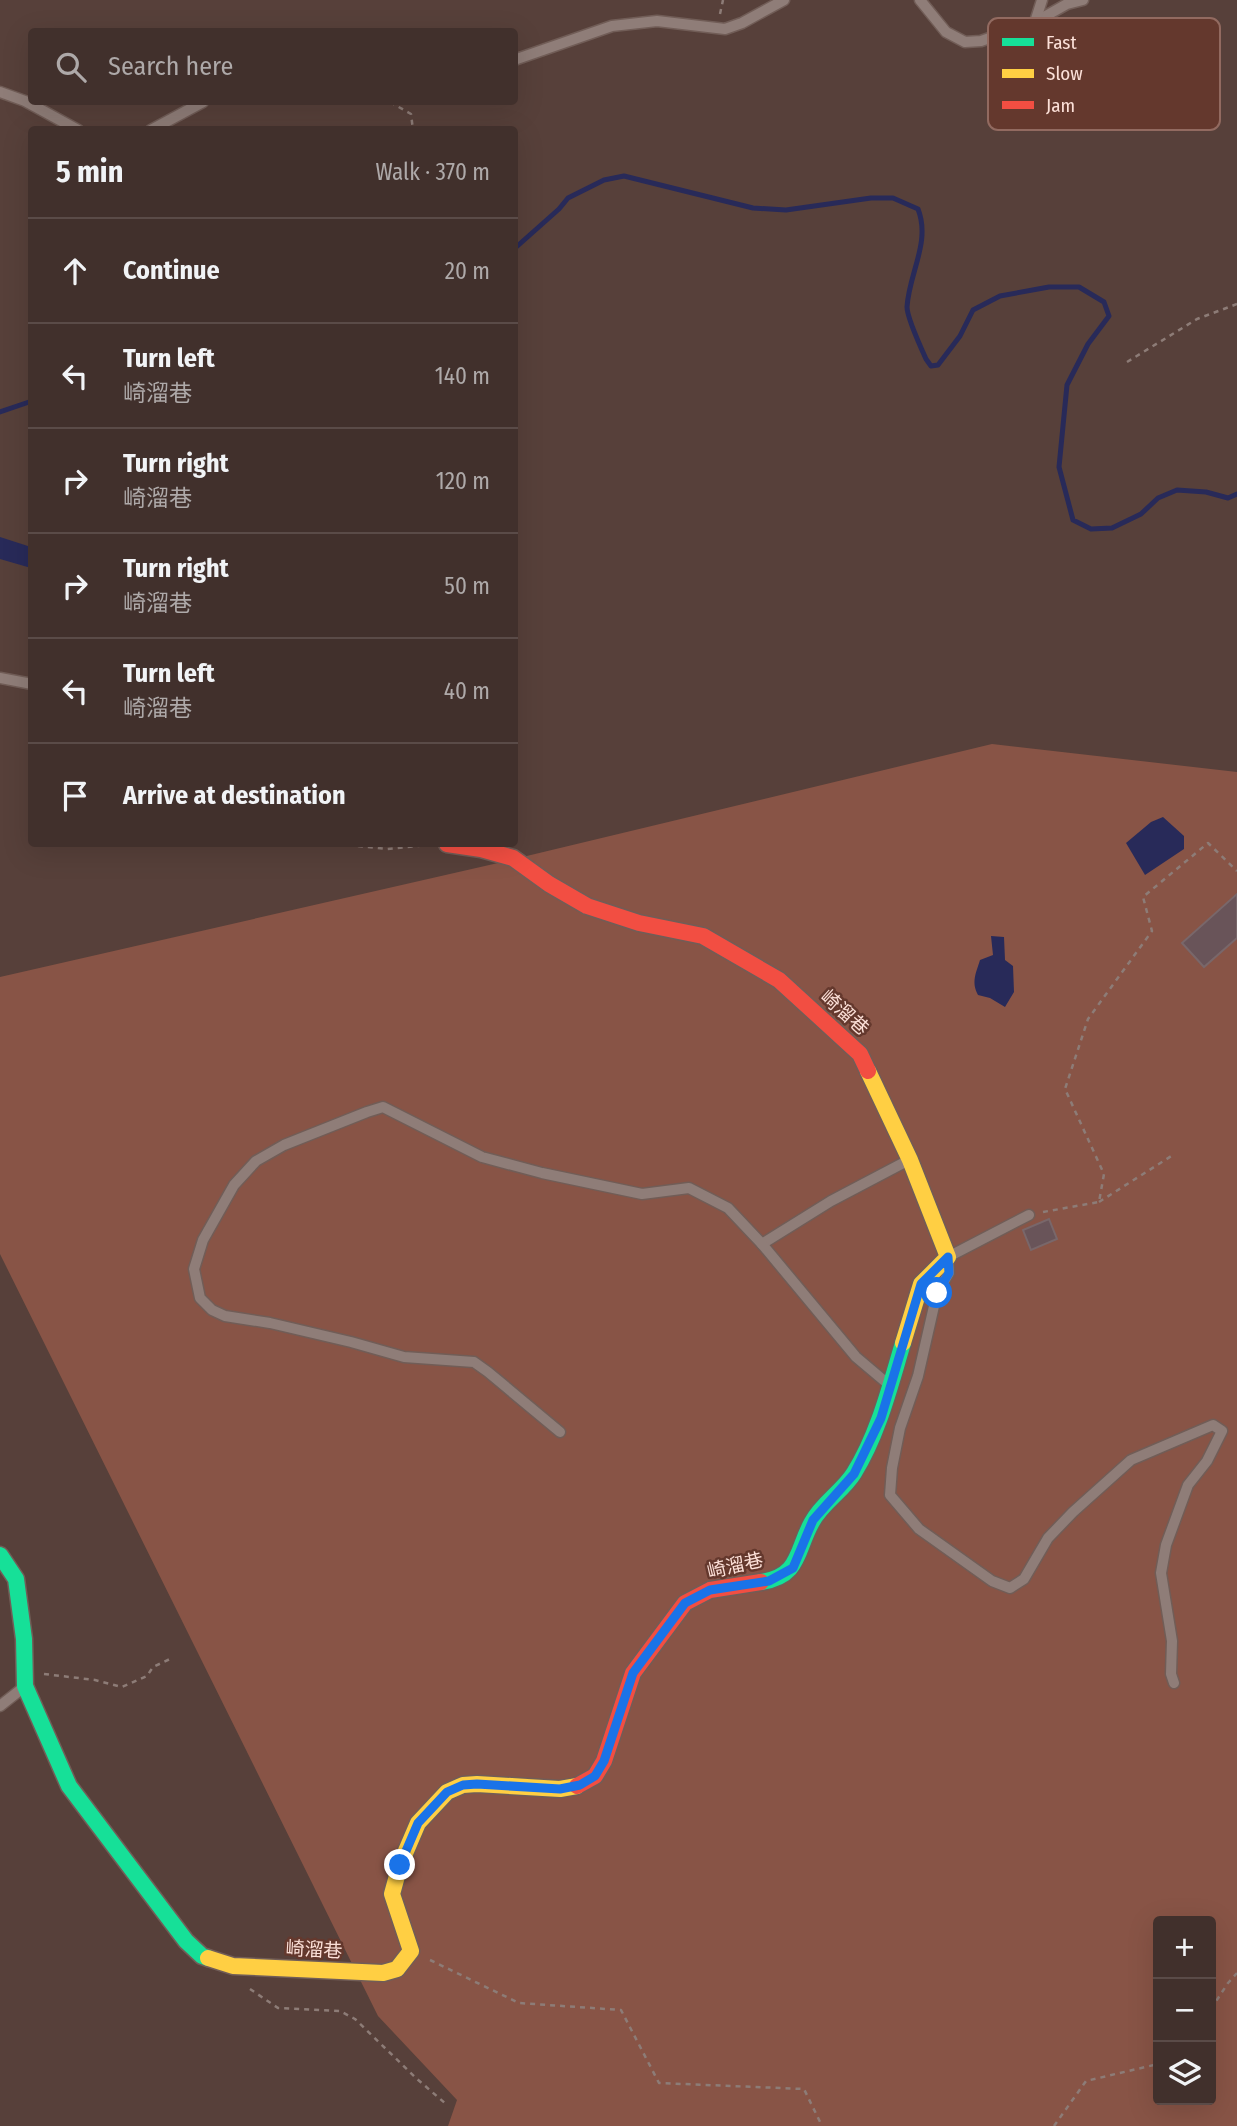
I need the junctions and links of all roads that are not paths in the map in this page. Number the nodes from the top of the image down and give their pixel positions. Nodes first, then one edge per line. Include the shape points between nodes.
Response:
1 (784, 0) edge
2 (920, 0) edge
3 (1042, 0) edge
4 (1083, 0) edge
5 (1036, 18) edge
6 (1042, 18) edge
7 (988, 39) edge
8 (518, 59) edge
9 (0, 92) edge
10 (28, 103) edge
11 (32, 105) edge
12 (197, 105) edge
13 (71, 126) edge
14 (158, 126) edge
15 (0, 678) edge
16 (28, 683) edge
17 (467, 847) edge
18 (910, 1160) junction
19 (1029, 1215) road end
20 (762, 1244) junction
21 (948, 1257) junction
22 (891, 1386) junction
23 (560, 1432) dead end
24 (0, 1555) edge
25 (1174, 1683) dead end
26 (25, 1686) junction
27 (0, 1706) edge

1 - 8 lane via 725,29 657,21 612,26
2 - 7 lane via 946,32 964,42
3 - 5 lane
4 - 6 lane
9 - 10 lane
11 - 13 lane
12 - 14 lane
15 - 16 lane
17 - 18 street, 崎溜巷 via 513,858 587,906 703,936 779,980 860,1054
18 - 20 lane via 831,1200
18 - 21 street, 崎溜巷
19 - 21 lane
20 - 22 lane via 856,1357
20 - 23 lane via 728,1208 689,1188 642,1194 482,1157 383,1107 284,1145 256,1161 234,1185 203,1240 194,1269 200,1298 212,1310 404,1357 474,1362
21 - 22 street, 崎溜巷 via 921,1284
21 - 25 lane via 949,1273 937,1293 918,1376 900,1428 890,1495 919,1529 992,1581 1010,1588 1024,1579 1048,1538 1131,1460 1213,1425 1222,1431 1188,1485 1162,1564
22 - 26 street, 崎溜巷 via 854,1474 813,1520 793,1568 769,1581 710,1590 685,1603 662,1633 633,1673 595,1776 560,1789 463,1785 447,1792 418,1823 393,1894 411,1951 397,1969 383,1973 233,1966 202,1956 77,1799
24 - 26 street, 崎溜巷 via 16,1579
26 - 27 lane

